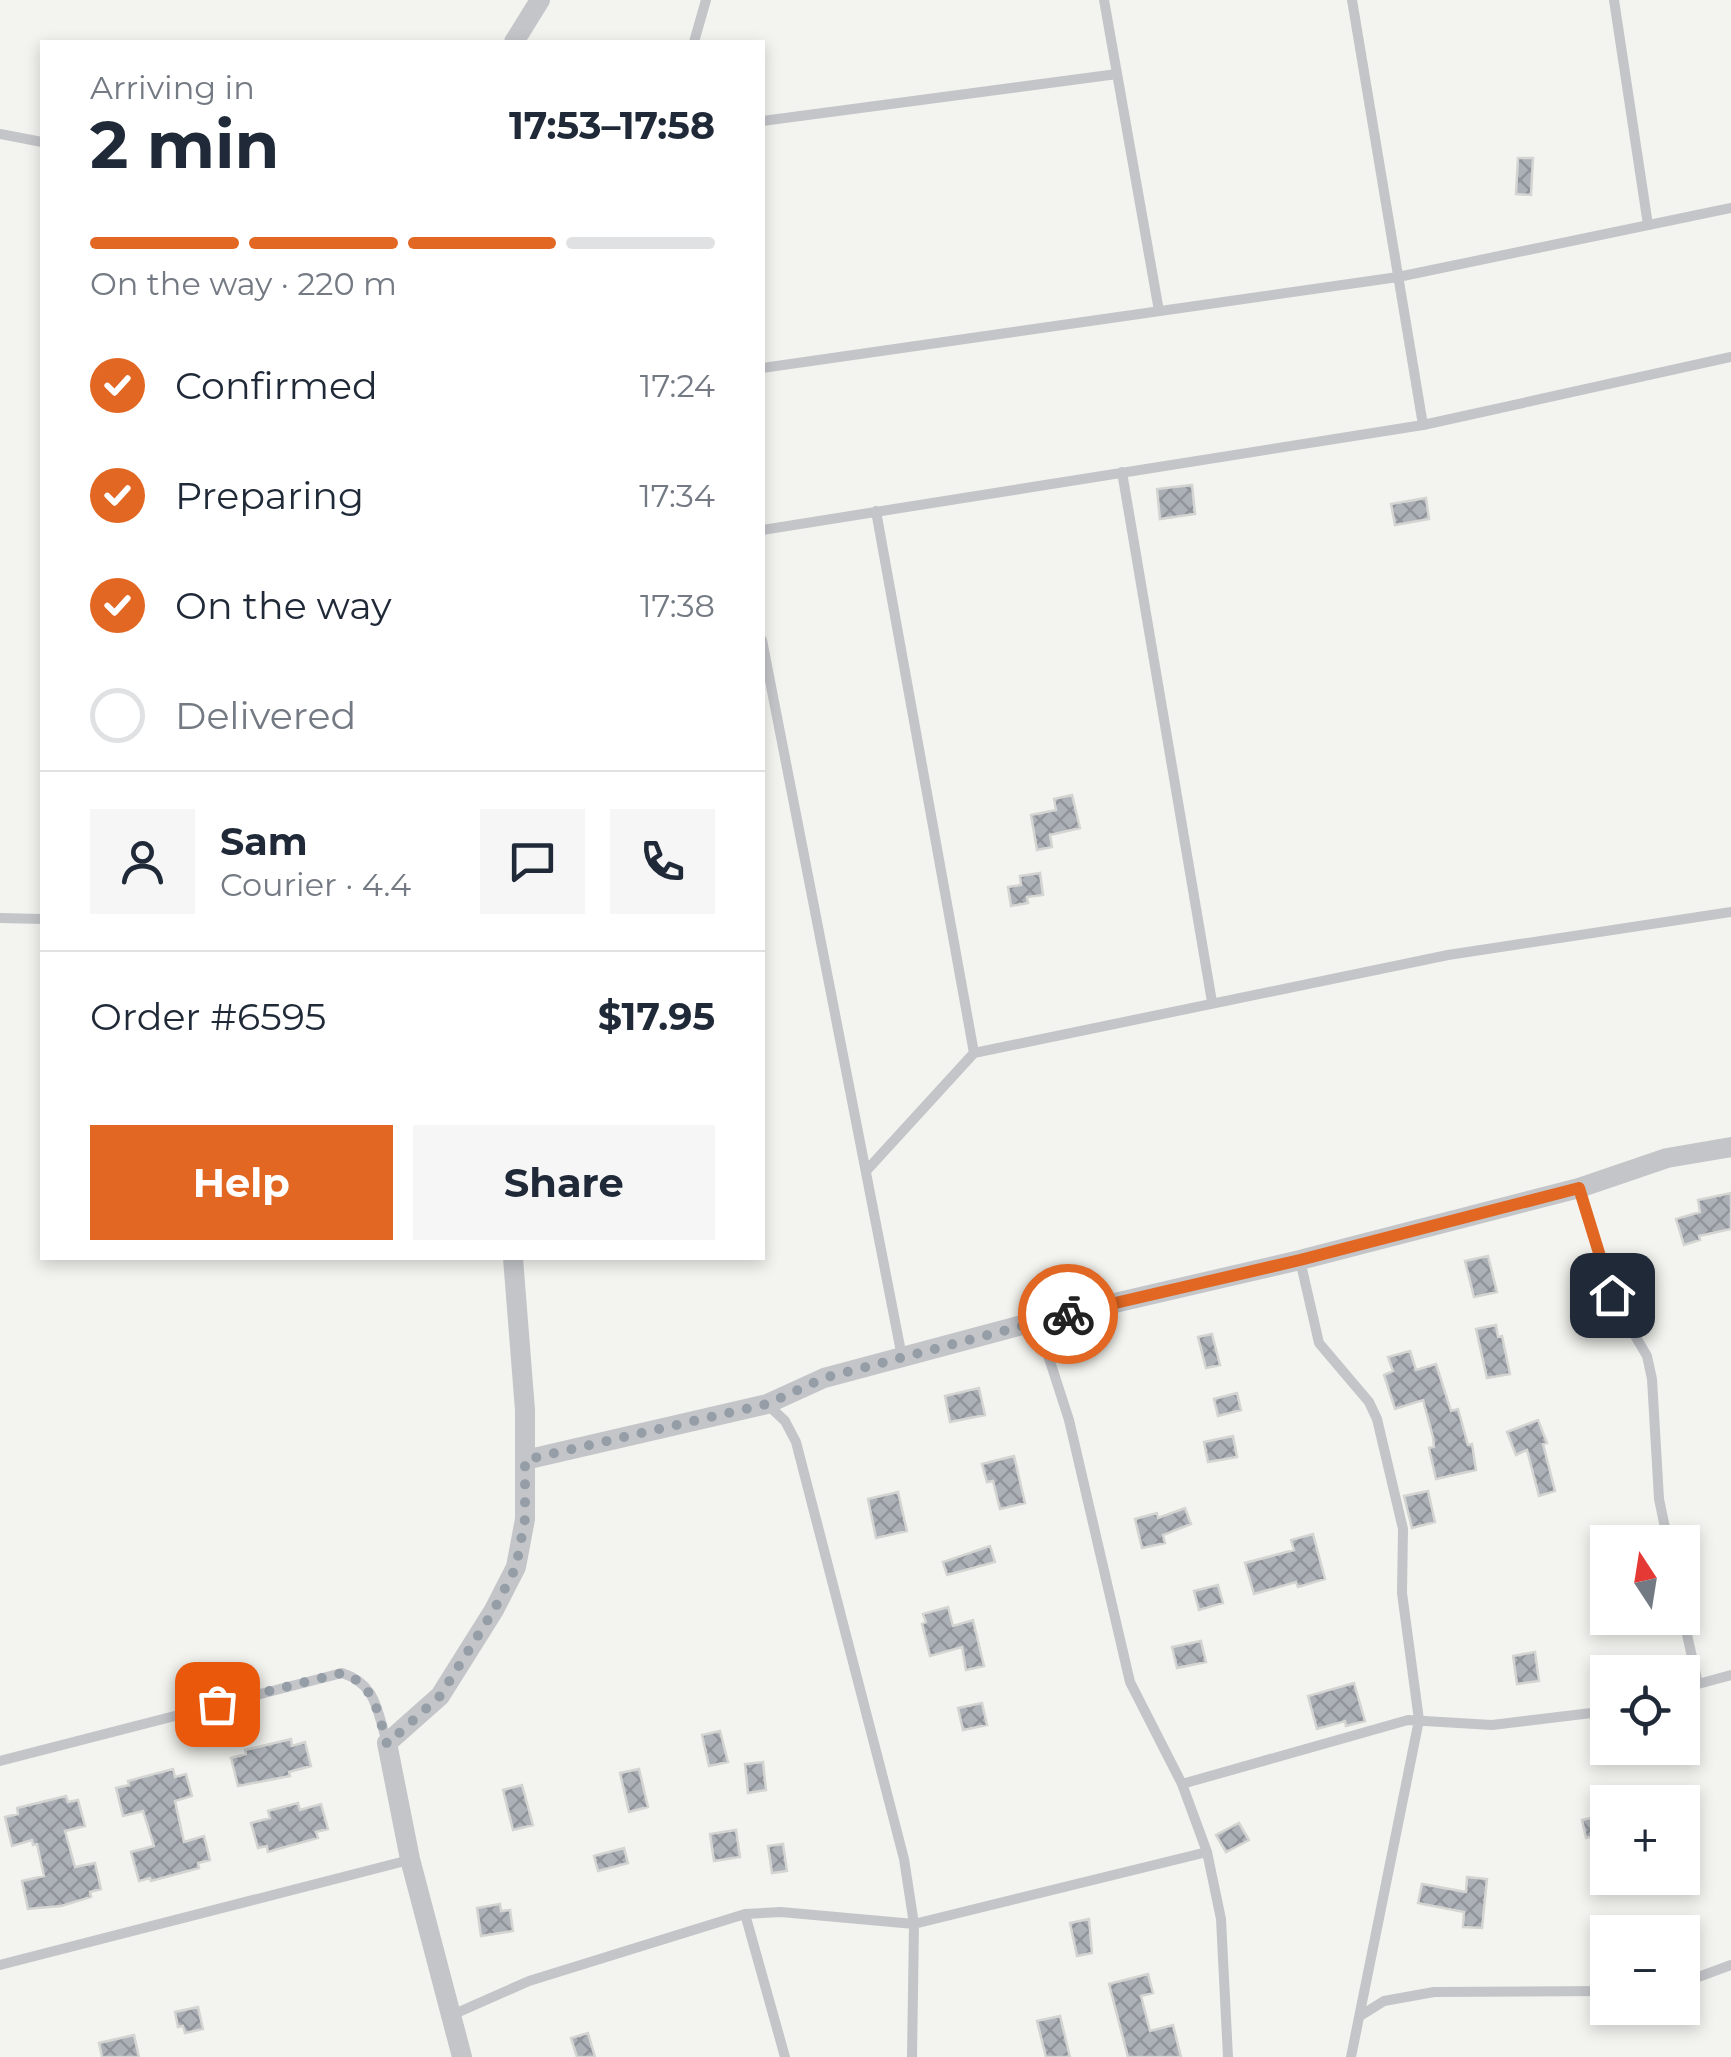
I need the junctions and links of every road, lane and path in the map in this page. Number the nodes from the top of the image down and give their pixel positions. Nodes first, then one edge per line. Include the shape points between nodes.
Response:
1 (540, 0) edge
2 (706, 0) edge
3 (1104, 0) edge
4 (1352, 0) edge
5 (1614, 0) edge
6 (515, 40) edge
7 (695, 40) edge
8 (1118, 74) junction
9 (765, 122) edge
10 (0, 134) edge
11 (40, 142) edge
12 (1731, 208) edge
13 (1648, 225) junction
14 (1398, 277) junction
15 (1159, 311) junction
16 (1731, 357) edge
17 (765, 368) edge
18 (1423, 426) junction
19 (1122, 472) junction
20 (876, 512) junction
21 (765, 530) edge
22 (765, 655) edge
23 (1731, 912) edge
24 (0, 918) edge
25 (40, 919) edge
26 (1212, 1002) junction
27 (974, 1053) junction
28 (1731, 1147) edge
29 (866, 1170) junction
30 (1579, 1188) junction
31 (513, 1260) edge
32 (1300, 1260) junction
33 (1037, 1321) junction
34 (902, 1357) junction
35 (767, 1404) junction
36 (525, 1460) junction
37 (1664, 1525) edge
38 (1731, 1675) edge
39 (1700, 1683) edge
40 (1590, 1713) edge
41 (1419, 1720) junction
42 (387, 1744) junction
43 (0, 1760) edge
44 (1182, 1784) junction
45 (1207, 1852) junction
46 (410, 1859) junction
47 (745, 1914) junction
48 (914, 1924) junction
49 (0, 1965) edge
50 (1731, 1965) edge
51 (1700, 1976) edge
52 (1590, 1991) edge
53 (451, 2016) junction
54 (1360, 2016) junction
55 (462, 2057) edge
56 (785, 2057) edge
57 (912, 2057) edge
58 (1228, 2057) edge
59 (1351, 2057) edge

1 - 6 street
2 - 7 lane
3 - 8 lane
4 - 14 lane
5 - 13 lane
8 - 9 lane
8 - 15 lane
10 - 11 lane
12 - 13 lane
13 - 14 lane
14 - 15 lane
14 - 18 lane
15 - 17 lane
16 - 18 lane
18 - 19 lane
19 - 20 lane
19 - 26 lane
20 - 21 lane
20 - 27 lane
22 - 29 lane
23 - 26 lane via 1448,955
24 - 25 lane
26 - 27 lane
27 - 29 lane
28 - 30 street via 1667,1158
29 - 34 lane
30 - 32 street
30 - 37 lane via 1612,1295 1647,1356
31 - 36 street
32 - 33 street
32 - 41 lane via 1319,1343 1377,1419 1404,1529 1402,1593
33 - 34 street
33 - 44 lane via 1069,1420 1130,1682
34 - 35 street via 824,1378
35 - 36 street
35 - 48 lane via 796,1442 904,1860
36 - 42 street via 516,1567 440,1696
38 - 39 lane
40 - 41 lane via 1492,1726
41 - 44 lane
41 - 54 lane
42 - 43 lane via 371,1692 342,1673
42 - 46 street
44 - 45 lane
45 - 48 lane
45 - 58 lane via 1221,1919
46 - 49 lane
46 - 53 street
47 - 48 lane
47 - 53 lane via 530,1982
47 - 56 lane
48 - 57 lane
50 - 51 lane
52 - 54 lane via 1434,1992 1384,2001
53 - 55 street
54 - 59 lane

